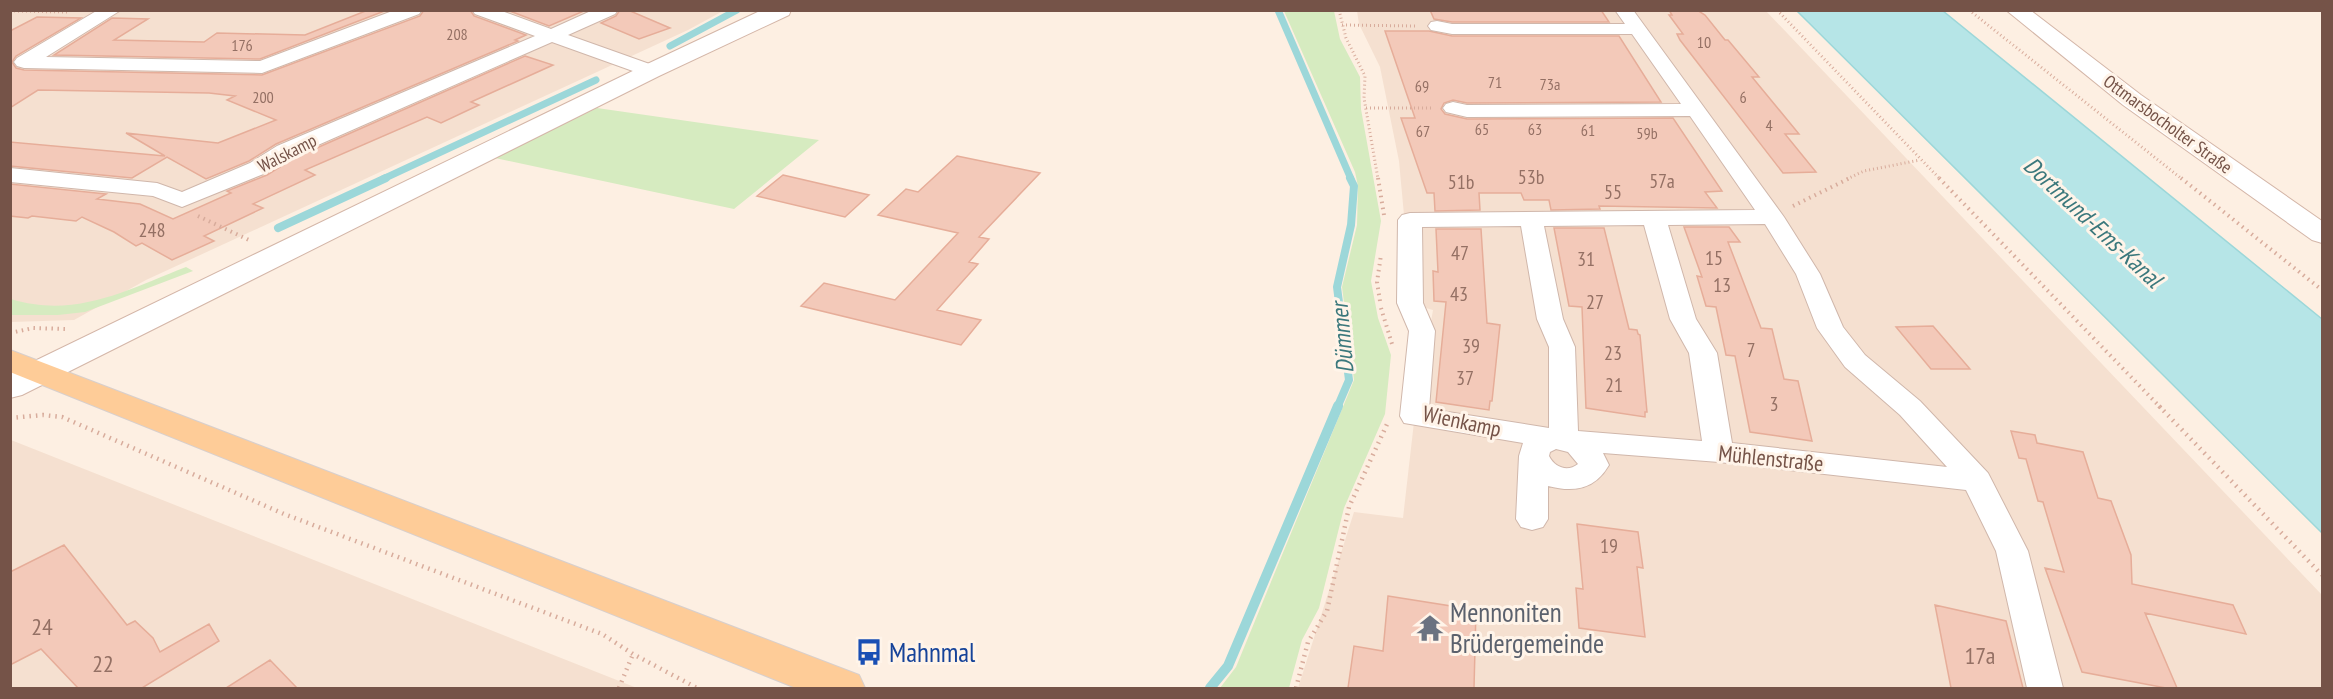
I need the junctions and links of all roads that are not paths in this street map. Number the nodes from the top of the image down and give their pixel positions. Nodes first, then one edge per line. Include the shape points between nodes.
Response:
1 (413, 10) edge
2 (481, 10) edge
3 (609, 10) edge
4 (781, 10) edge
5 (1624, 10) edge
6 (2016, 10) edge
7 (111, 11) edge
8 (1437, 26) road end
9 (1637, 28) junction
10 (550, 35) junction
11 (18, 66) edge
12 (651, 71) junction
13 (1453, 108) road end
14 (1696, 110) junction
15 (10, 175) edge
16 (1772, 217) junction
17 (1531, 219) junction
18 (1654, 219) junction
19 (2322, 234) edge
20 (21, 373) edge
21 (1564, 440) junction
22 (1719, 452) junction
23 (1534, 460) junction
24 (1977, 482) junction
25 (1532, 519) dead end
26 (843, 688) edge
27 (2045, 688) edge

1 - 11 street via 262,67
2 - 10 street
3 - 10 street, Walskamp
4 - 12 main road
5 - 9 street
6 - 19 main road, Ottmarsbocholter Straße via 2132,100
7 - 11 street
8 - 9 street
9 - 14 street
10 - 12 street
10 - 15 street, Walskamp via 182,200 157,190
12 - 20 main road
13 - 14 street
14 - 16 street
16 - 18 street, Wienkamp
16 - 24 street via 1808,274 1830,328 1855,361 1910,408
17 - 18 street, Wienkamp
17 - 21 street via 1550,319 1562,347
17 - 21 street, Wienkamp via 1410,220 1410,303 1422,331 1414,416
18 - 22 street via 1683,319 1703,353
20 - 26 main road
21 - 22 street, Mühlenstraße
21 - 23 street via 1553,439 1536,446
21 - 23 street via 1586,449 1592,457 1591,472 1583,478 1560,479 1539,468
22 - 24 street, Mühlenstraße
23 - 25 street
24 - 27 street via 2012,551

